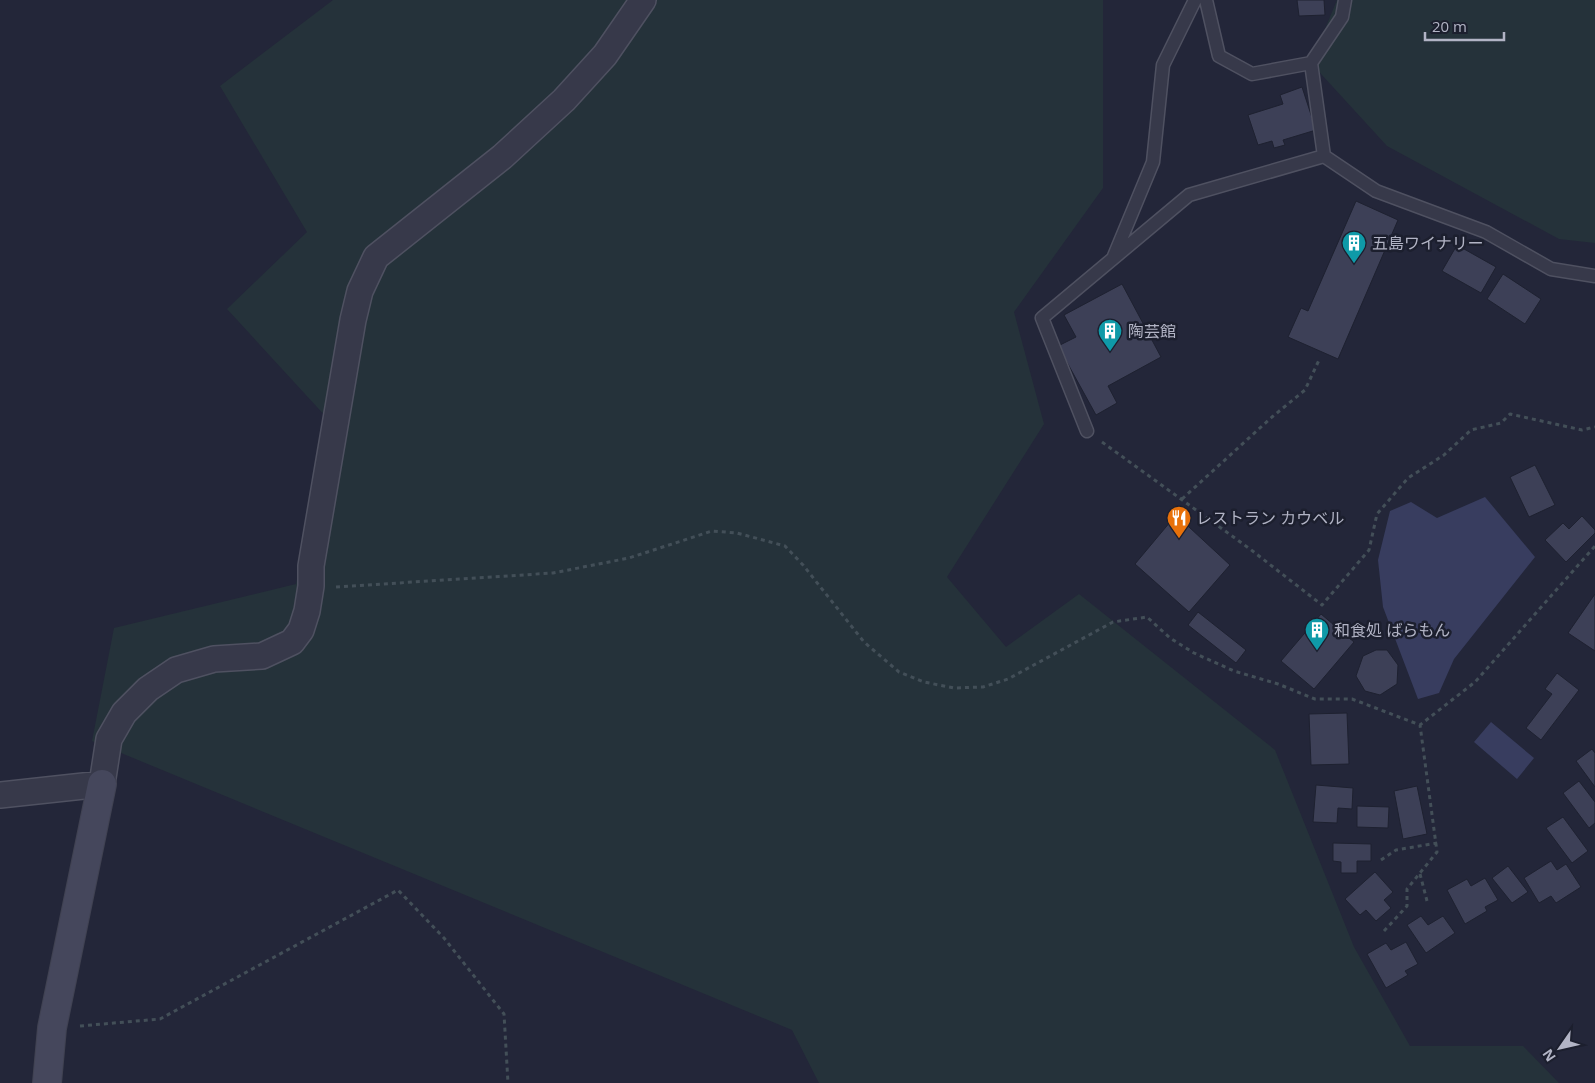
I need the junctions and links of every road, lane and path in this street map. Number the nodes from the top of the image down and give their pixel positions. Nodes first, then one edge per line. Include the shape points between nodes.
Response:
1 (643, 0) edge
2 (1195, 0) edge
3 (1206, 0) edge
4 (1345, 0) edge
5 (1311, 63) junction
6 (1324, 156) junction
7 (1113, 258) junction
8 (1595, 276) edge
9 (1320, 358) dead end
10 (1595, 427) edge
11 (1087, 431) joint
12 (1182, 499) junction
13 (1595, 546) edge
14 (311, 586) junction
15 (1420, 725) junction
16 (102, 784) junction
17 (0, 795) edge
18 (1437, 843) junction
19 (1381, 860) dead end
20 (1420, 874) junction
21 (1427, 901) dead end
22 (1384, 931) dead end
23 (52, 1028) junction
24 (47, 1083) edge
25 (508, 1083) edge

1 - 14 street via 605,55 564,100 502,157 376,257 360,291 353,320 311,566
2 - 7 lane via 1163,65 1153,162
3 - 5 lane via 1219,56 1252,74
4 - 5 lane via 1342,18
5 - 6 lane
6 - 7 lane via 1189,195
6 - 8 lane via 1376,191 1486,232 1551,269
7 - 11 lane via 1042,318
9 - 12 path via 1305,390
10 - 12 path via 1582,430 1510,414 1501,424 1471,430 1444,455 1408,478 1377,514 1369,550 1322,605
11 - 12 path
13 - 15 path via 1475,682
14 - 15 path via 554,573 629,558 712,531 737,532 785,546 864,642 899,672 924,682 954,688 983,687 1008,679 1113,622 1147,617 1170,638 1194,653 1234,671 1315,699 1352,699
14 - 16 street via 301,630 292,642 262,656 214,659 176,670 148,689 124,713 109,739
15 - 18 path
16 - 17 street
16 - 23 street
18 - 19 path via 1396,850
18 - 20 path via 1437,852
20 - 21 path
20 - 22 path via 1407,889 1407,906
23 - 24 street
23 - 25 path via 160,1019 398,890 444,938 504,1014

